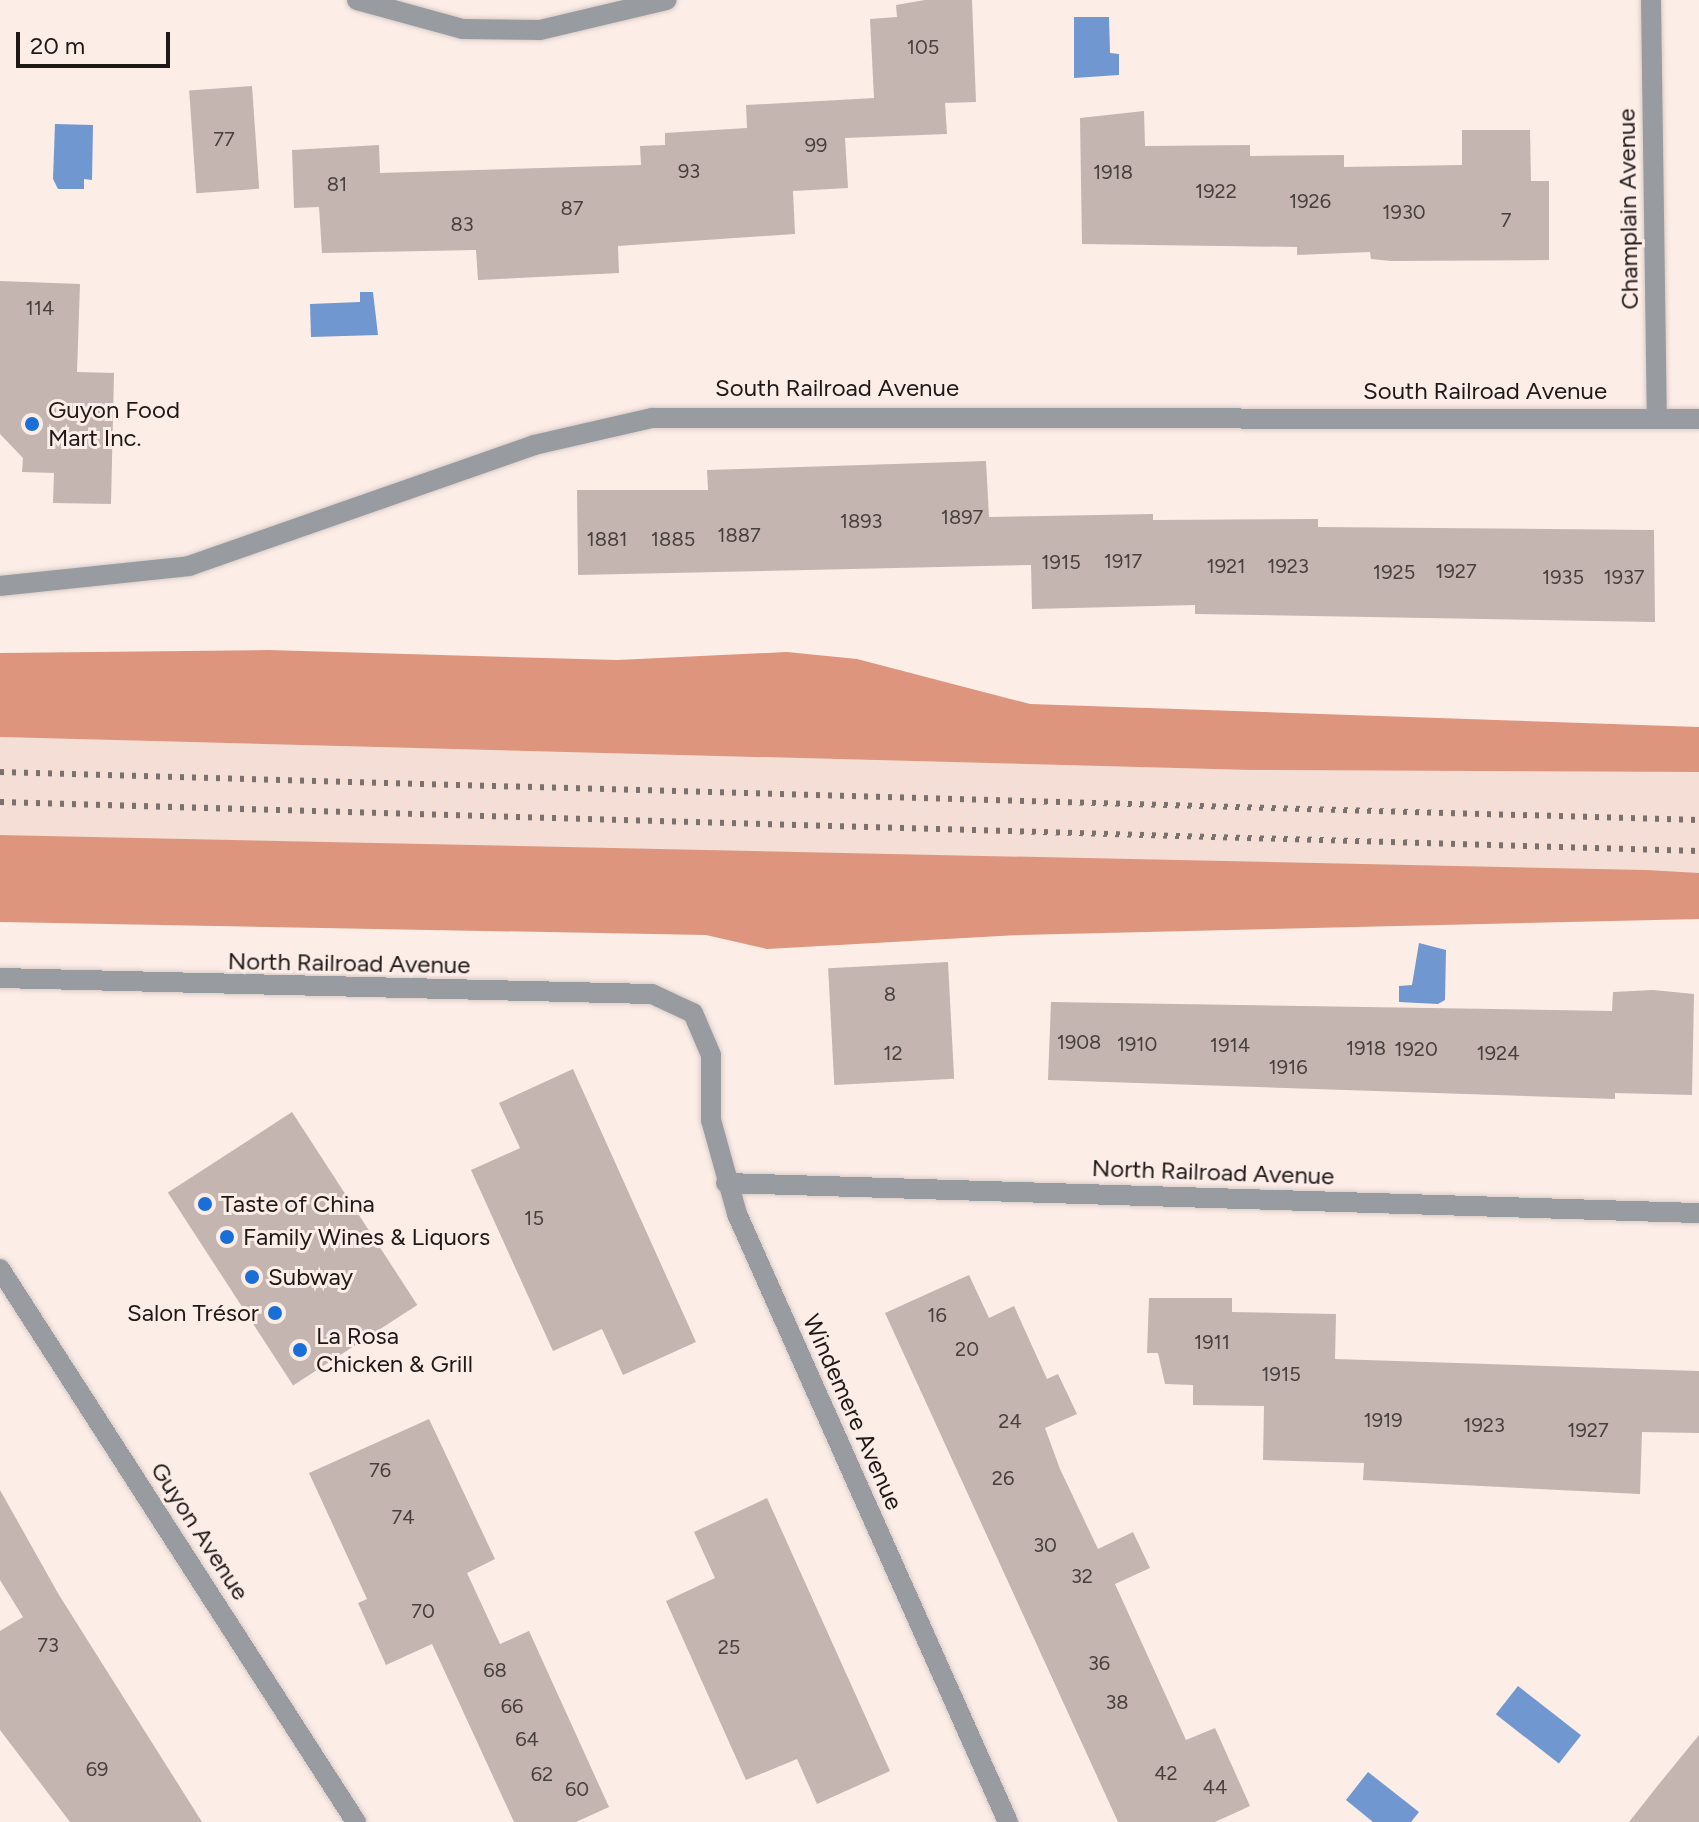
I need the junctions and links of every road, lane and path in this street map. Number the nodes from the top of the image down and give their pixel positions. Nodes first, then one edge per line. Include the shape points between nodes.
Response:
1 (357, 0) edge
2 (667, 0) edge
3 (1651, 0) edge
4 (1657, 418) junction
5 (1699, 419) edge
6 (0, 586) edge
7 (0, 978) edge
8 (693, 1013) joint
9 (726, 1183) junction
10 (1699, 1213) edge
11 (0, 1269) edge
12 (356, 1822) edge
13 (1008, 1822) edge

1 - 2 street via 463,29 540,30
3 - 4 street, Champlain Avenue
4 - 5 street, South Railroad Avenue
4 - 6 street, South Railroad Avenue via 652,418 534,445 189,566
7 - 8 street, North Railroad Avenue via 652,994
8 - 9 street, Windemere Avenue via 711,1055 711,1120
9 - 10 street, North Railroad Avenue
9 - 13 street, Windemere Avenue
11 - 12 street, Guyon Avenue

